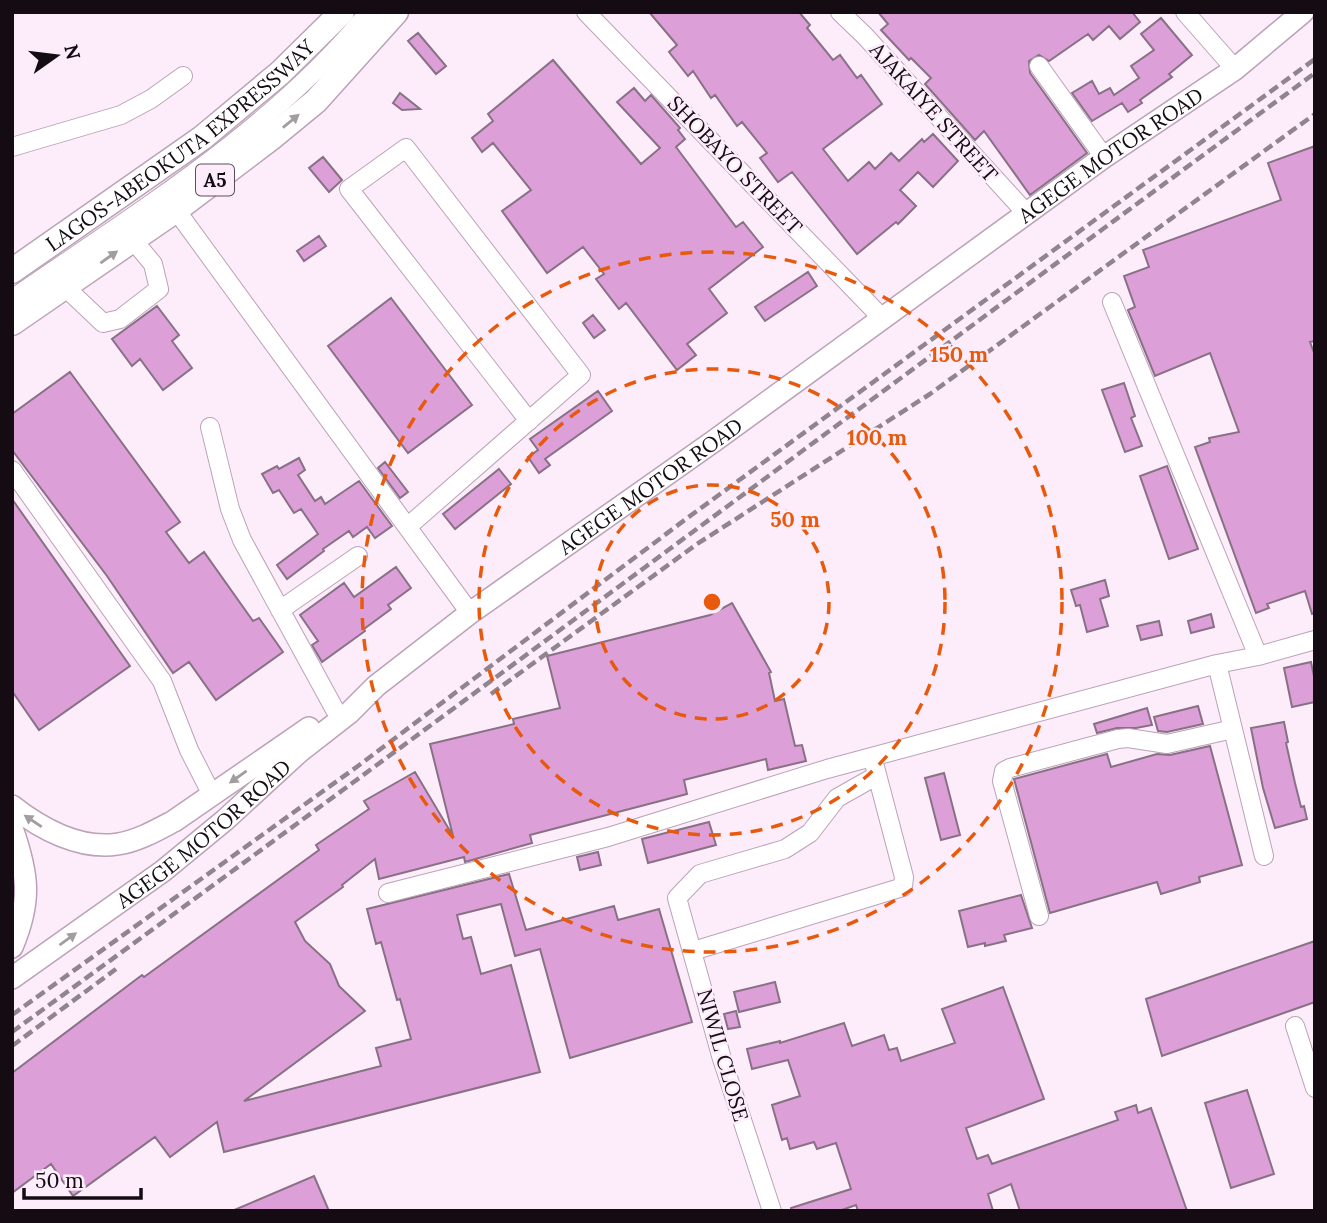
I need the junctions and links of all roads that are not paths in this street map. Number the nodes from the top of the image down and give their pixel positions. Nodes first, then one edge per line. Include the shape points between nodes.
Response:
1 (342, 12) edge
2 (369, 12) edge
3 (396, 12) edge
4 (586, 12) edge
5 (840, 12) edge
6 (861, 12) edge
7 (1185, 12) edge
8 (1303, 12) edge
9 (865, 36) junction
10 (1039, 66) dead end
11 (1236, 69) junction
12 (183, 76) dead end
13 (12, 147) edge
14 (1104, 157) junction
15 (176, 210) junction
16 (1027, 214) junction
17 (133, 240) junction
18 (12, 271) edge
19 (65, 287) junction
20 (12, 299) edge
21 (1112, 302) dead end
22 (883, 319) junction
23 (12, 323) edge
24 (529, 421) junction
25 (210, 427) dead end
26 (12, 470) edge
27 (407, 524) junction
28 (358, 555) dead end
29 (280, 610) junction
30 (470, 612) junction
31 (1315, 640) edge
32 (1258, 656) junction
33 (1217, 664) junction
34 (376, 686) junction
35 (335, 710) junction
36 (1233, 729) junction
37 (874, 757) junction
38 (876, 776) junction
39 (212, 795) junction
40 (12, 806) edge
41 (12, 828) edge
42 (1264, 856) dead end
43 (388, 893) dead end
44 (1039, 916) dead end
45 (12, 947) edge
46 (693, 951) junction
47 (12, 978) edge
48 (1294, 1026) dead end
49 (1315, 1088) edge
50 (772, 1211) edge

1 - 18 highway, LAGOS-ABEOKUTA EXPRESSWAY / A5 via 280,73 202,138
2 - 20 street via 299,88 172,188
15 -> 3 highway, LAGOS-ABEOKUTA EXPRESSWAY / A5 via 316,101
4 - 22 street, SHOBAYO STREET
5 - 9 street, AJAKAIYE STREET
6 - 9 street
7 - 11 street
8 - 11 main road, AGEGE MOTOR ROAD
9 - 16 street, AJAKAIYE STREET
10 - 14 street
11 - 14 main road, AGEGE MOTOR ROAD
12 - 13 street via 121,115
14 - 16 main road, AGEGE MOTOR ROAD
15 - 17 highway, LAGOS-ABEOKUTA EXPRESSWAY / A5
15 - 27 street
16 - 22 main road, AGEGE MOTOR ROAD
19 -> 17 highway, LAGOS-ABEOKUTA EXPRESSWAY / A5
17 - 19 street via 153,264 159,289 120,319 103,323
19 - 23 highway, LAGOS-ABEOKUTA EXPRESSWAY / A5
21 - 32 street
22 - 30 main road, AGEGE MOTOR ROAD
24 - 24 street via 581,375 406,148 349,189
24 - 27 street
25 - 29 street via 235,523
26 - 39 street via 162,681
27 - 30 street
28 - 29 street
29 - 35 street
30 - 34 main road, AGEGE MOTOR ROAD
31 - 32 street
32 - 33 street
33 - 36 street
33 - 37 street
34 - 35 main road
47 -> 34 main road, AGEGE MOTOR ROAD via 173,862
35 -> 39 main road
36 - 42 street
36 - 44 street via 1167,744 1118,739 1003,771
37 - 38 street
37 - 43 street via 608,837
38 - 46 street, NIWIL CLOSE via 837,798 810,833 785,849 700,874 677,898
38 - 46 street via 904,877 902,887
39 -> 40 main road via 174,821 118,844 47,831
41 - 45 main road via 27,888 22,923
46 - 50 street, NIWIL CLOSE via 722,1059
48 - 49 street

